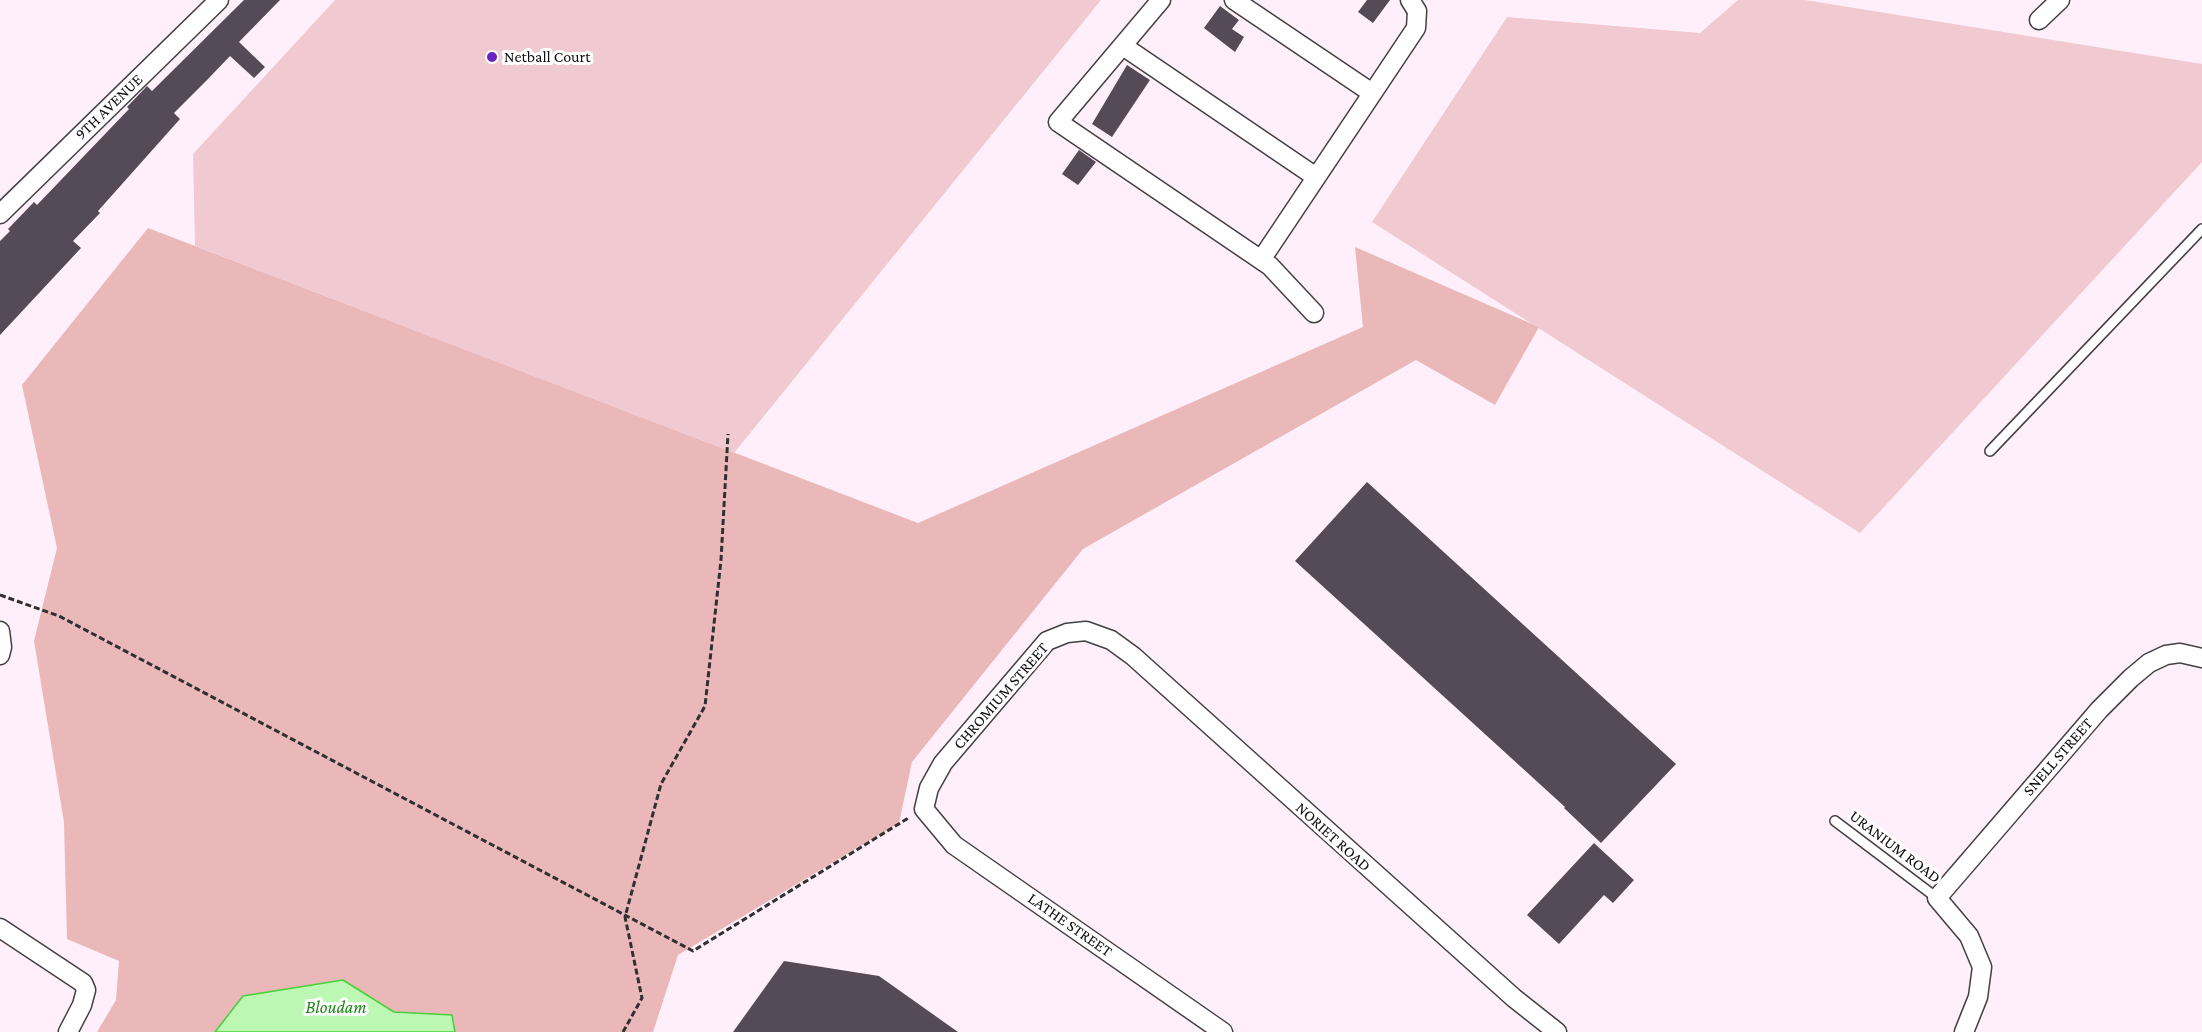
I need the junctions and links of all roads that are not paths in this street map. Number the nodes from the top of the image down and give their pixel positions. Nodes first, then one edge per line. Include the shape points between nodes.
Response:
1 (1161, 0) edge
2 (1234, 0) edge
3 (1410, 0) edge
4 (2060, 0) edge
5 (210, 3) edge
6 (2039, 20) dead end
7 (1123, 46) junction
8 (1372, 93) junction
9 (1316, 177) junction
10 (3, 205) edge
11 (2202, 229) edge
12 (1261, 260) junction
13 (1314, 313) dead end
14 (1990, 451) dead end
15 (0, 631) edge
16 (1112, 640) joint
17 (0, 655) edge
18 (2202, 658) edge
19 (924, 809) joint
20 (1835, 821) dead end
21 (1936, 898) junction
22 (0, 928) edge
23 (68, 1032) edge
24 (1223, 1032) edge
25 (1557, 1032) edge
26 (1964, 1032) edge

1 - 7 street
2 - 8 street
3 - 8 street via 1417,11 1416,28
4 - 6 street
5 - 10 street, 9TH AVENUE
7 - 9 street
7 - 12 street via 1058,122
8 - 9 street
9 - 12 street
11 - 14 lane
12 - 13 street
15 - 17 street
16 - 19 street, CHROMIUM STREET via 1086,631 1066,633 1047,641 943,763 929,788
16 - 25 street, NORIET ROAD
18 - 21 street, SNELL STREET via 2180,653 2166,655 2131,678
19 - 24 street, LATHE STREET via 954,845
20 - 21 lane, URANIUM ROAD
21 - 26 street via 1969,936 1982,967 1978,997
22 - 23 street via 80,980 86,990

